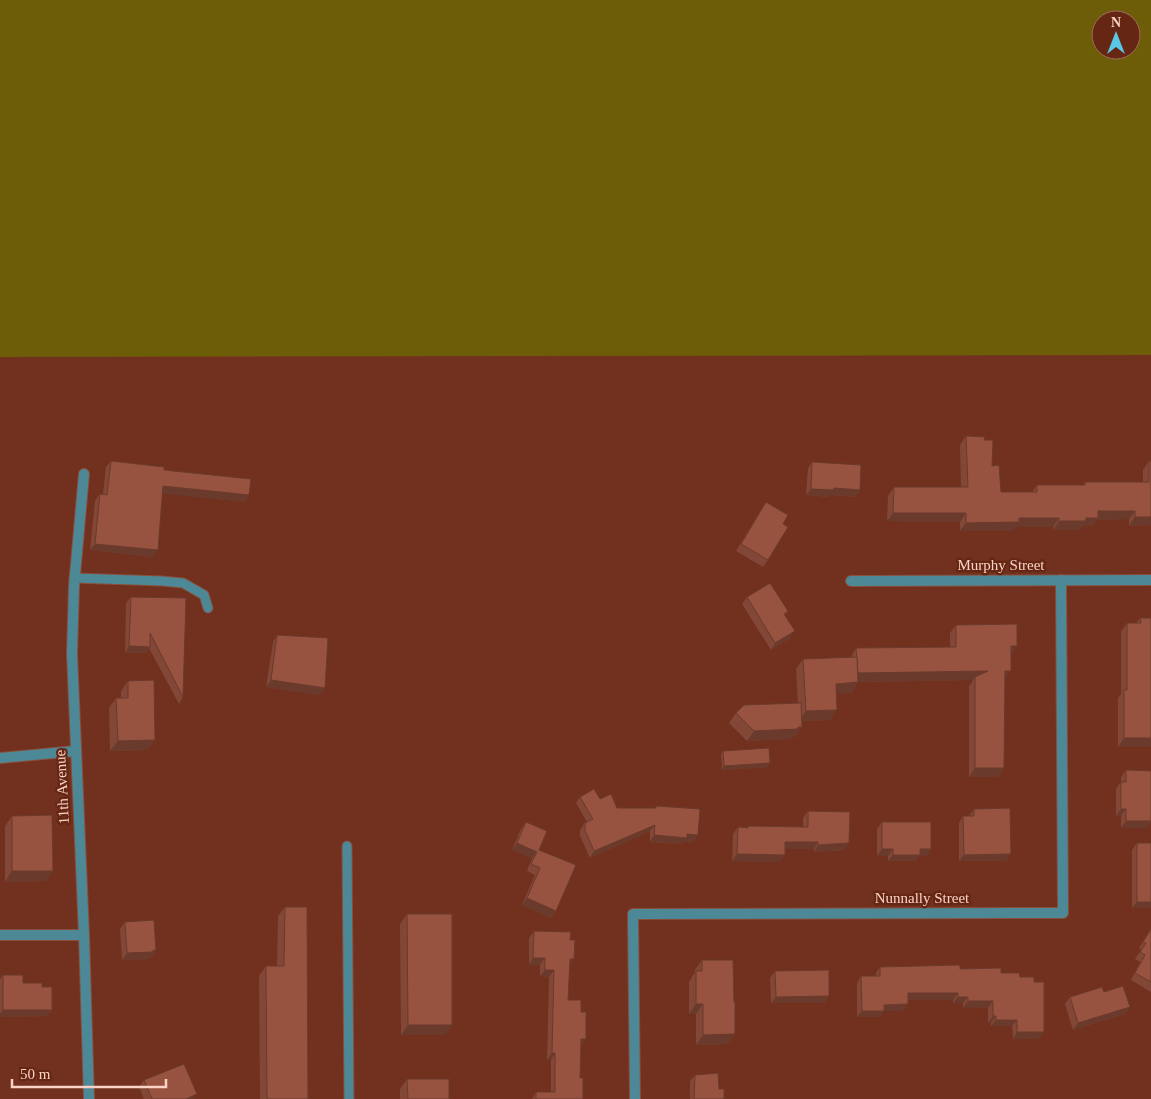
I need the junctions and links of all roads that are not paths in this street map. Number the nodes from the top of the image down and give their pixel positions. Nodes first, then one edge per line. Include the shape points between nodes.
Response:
1 (84, 474) dead end
2 (74, 578) junction
3 (851, 580) dead end
4 (1061, 580) junction
5 (1151, 580) edge
6 (208, 608) dead end
7 (76, 751) junction
8 (0, 758) edge
9 (346, 846) dead end
10 (0, 935) edge
11 (84, 935) junction
12 (89, 1099) edge
13 (350, 1099) edge
14 (635, 1099) edge

1 - 2 street, 11th Avenue
2 - 6 lane via 183,583 204,595
2 - 7 street, 11th Avenue via 72,654
3 - 4 street, Murphy Street
4 - 5 street, Murphy Street
4 - 14 street, Nunnally Street via 1064,913 633,914
7 - 8 street
7 - 11 street, 11th Avenue
9 - 13 lane
10 - 11 street
11 - 12 street, 11th Avenue

